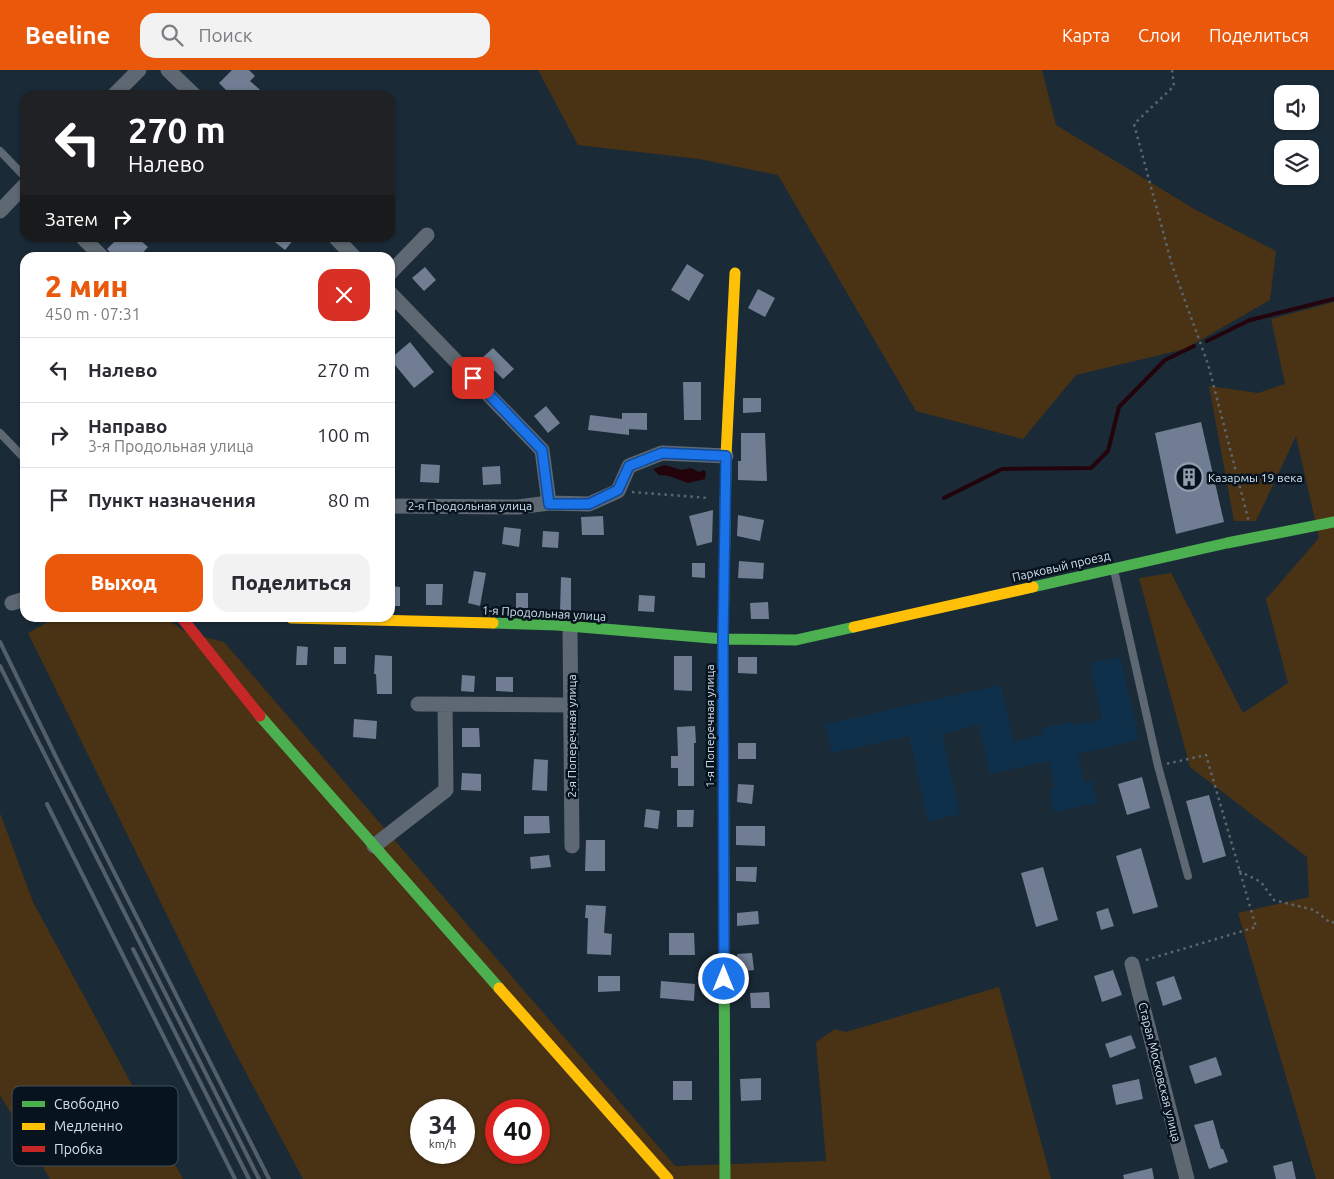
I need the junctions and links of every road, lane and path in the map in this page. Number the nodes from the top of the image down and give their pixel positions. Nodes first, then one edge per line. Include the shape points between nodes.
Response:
1 (139, 70) edge
2 (168, 70) edge
3 (1172, 70) edge
4 (119, 90) edge
5 (189, 90) edge
6 (0, 151) edge
7 (20, 172) edge
8 (20, 190) edge
9 (0, 211) edge
10 (427, 235) dead end
11 (87, 242) edge
12 (340, 242) edge
13 (96, 252) edge
14 (350, 252) edge
15 (395, 267) edge
16 (735, 272) dead end
17 (395, 298) edge
18 (0, 433) edge
19 (20, 454) edge
20 (726, 456) junction
21 (618, 490) junction
22 (725, 500) junction
23 (549, 504) junction
24 (395, 506) edge
25 (1334, 522) edge
26 (1253, 538) junction
27 (1114, 568) junction
28 (395, 621) edge
29 (185, 622) edge
30 (570, 627) junction
31 (723, 639) junction
32 (796, 640) joint
33 (418, 704) dead end
34 (445, 704) junction
35 (571, 705) junction
36 (1158, 766) junction
37 (374, 846) junction
38 (572, 846) dead end
39 (1239, 871) junction
40 (1188, 876) dead end
41 (1334, 922) edge
42 (1132, 964) joint
43 (668, 1179) edge
44 (725, 1179) edge
45 (1187, 1179) edge

1 - 4 street
2 - 5 street
3 - 26 path via 1174,86 1134,124 1172,264 1208,364
6 - 7 lane
8 - 9 street
10 - 15 street
11 - 13 street
12 - 14 street
16 - 20 street, 1-я Поперечная улица
17 - 23 street via 542,450
18 - 19 lane
20 - 21 street via 662,453 629,466
20 - 22 street, 1-я Поперечная улица
21 - 22 path
21 - 23 street, 2-я Продольная улица via 589,504
22 - 31 street, 1-я Поперечная улица
23 - 24 street, 2-я Продольная улица via 518,507
25 - 26 street, Парковый проезд
26 - 27 street, Парковый проезд
27 - 32 street, Парковый проезд
27 - 36 lane
28 - 30 street, 1-я Продольная улица
29 - 37 street via 245,699
30 - 31 street, 1-я Продольная улица
30 - 35 street, 2-я Поперечная улица
31 - 32 street, 1-я Продольная улица
31 - 44 street, 1-я Поперечная улица
33 - 34 street
34 - 35 street
34 - 37 street via 446,790
35 - 38 street, 2-я Поперечная улица
36 - 39 path via 1206,755
36 - 40 lane
37 - 43 street
39 - 41 path via 1261,882 1274,900 1314,910
39 - 42 path via 1256,927
42 - 45 street, Старая Московская улица

